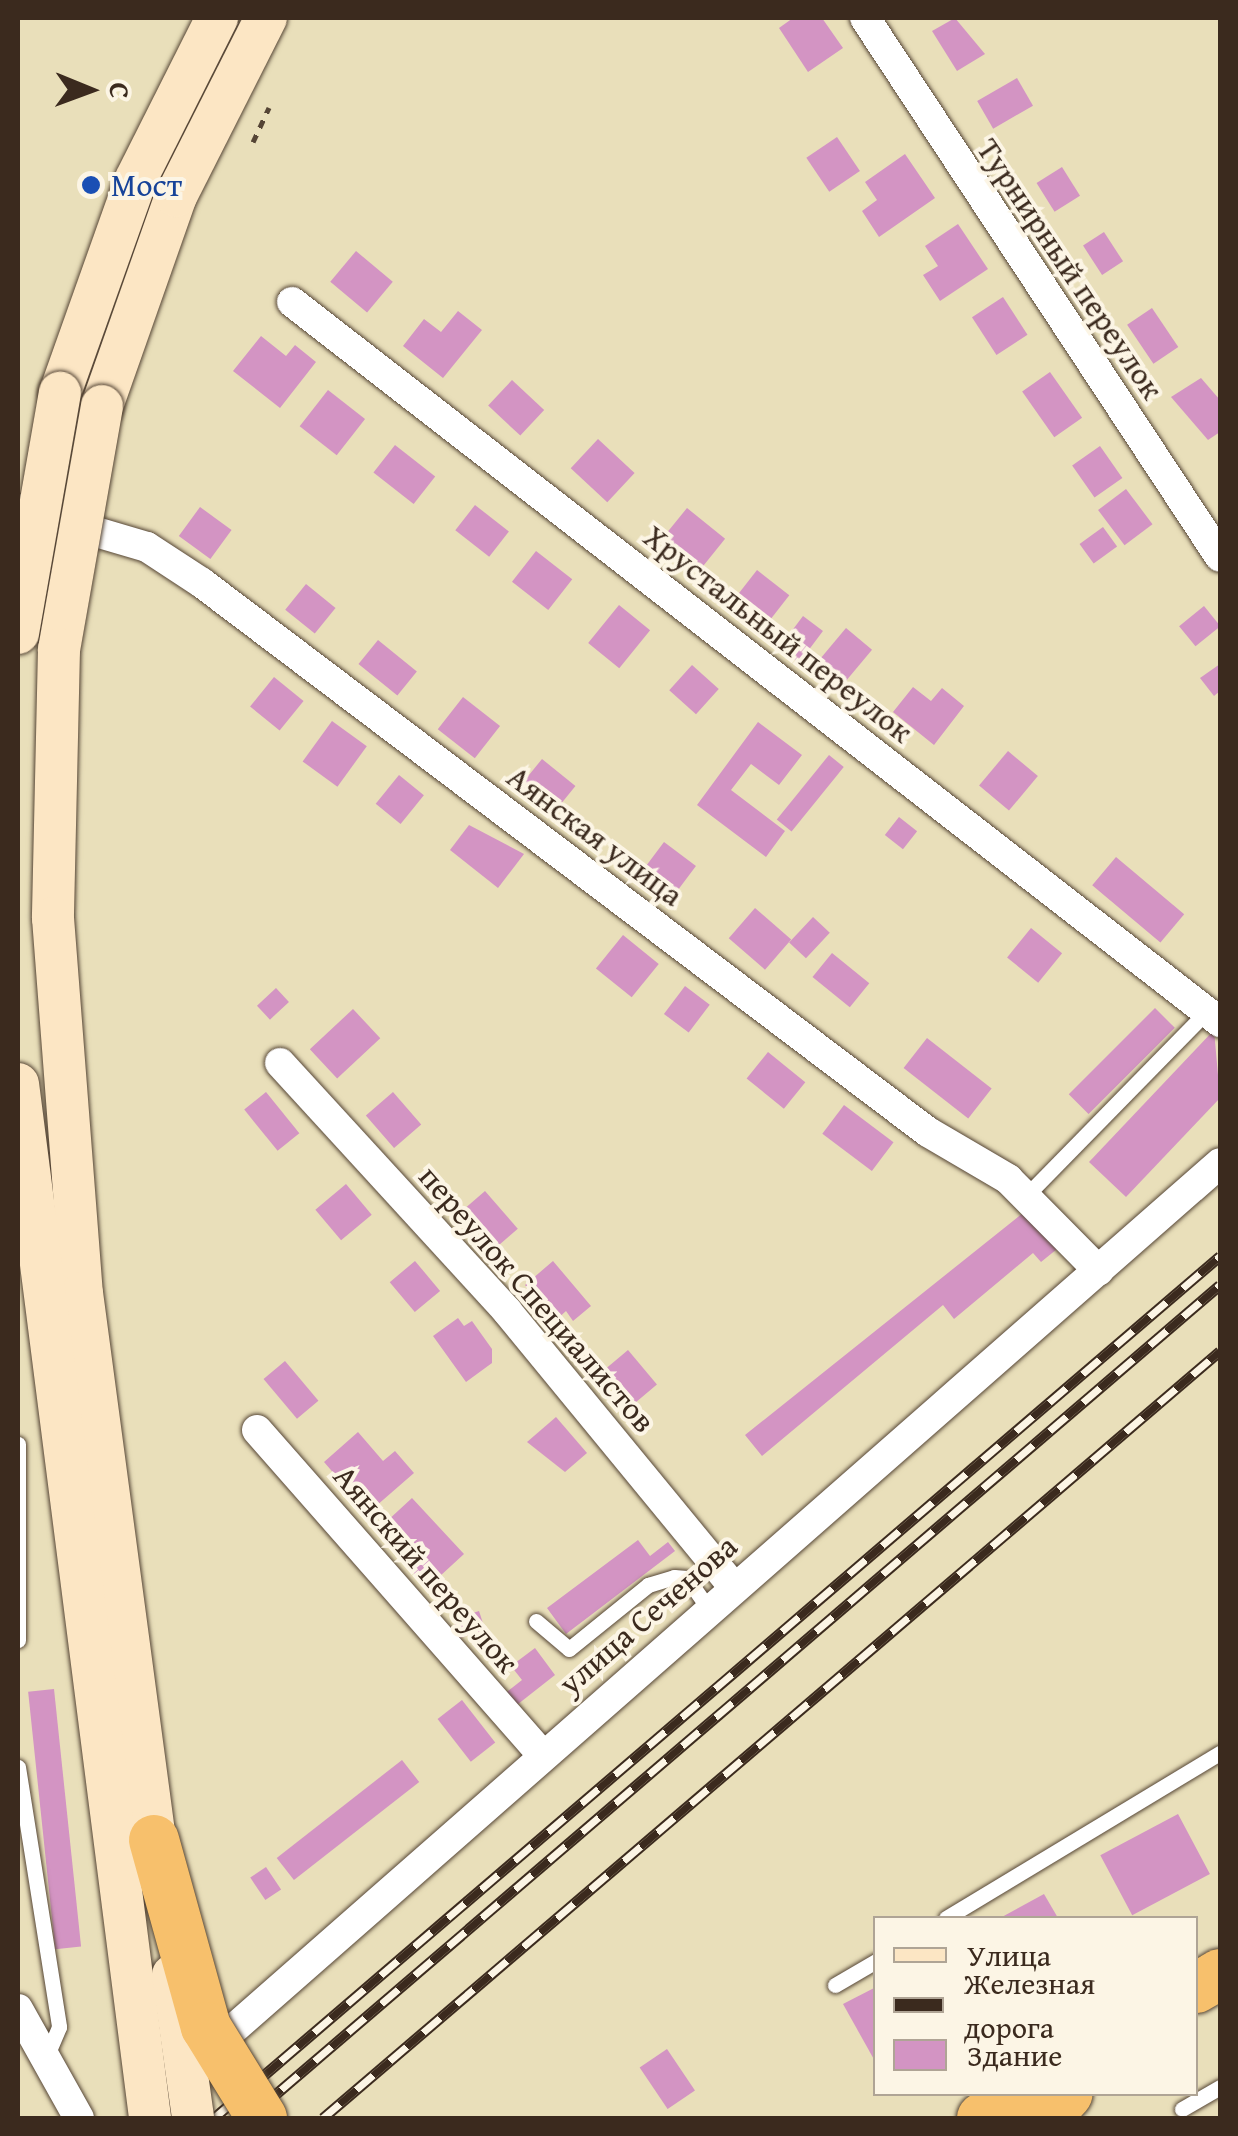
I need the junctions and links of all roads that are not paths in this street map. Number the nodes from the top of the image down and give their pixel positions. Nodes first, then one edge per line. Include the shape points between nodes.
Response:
1 (217, 18) edge
2 (266, 18) edge
3 (865, 18) edge
4 (292, 302) dead end
5 (18, 509) edge
6 (1220, 557) edge
7 (18, 632) edge
8 (1214, 1016) edge
9 (280, 1064) dead end
10 (18, 1084) edge
11 (1220, 1163) edge
12 (1027, 1195) junction
13 (1100, 1271) junction
14 (257, 1430) dead end
15 (18, 1444) edge
16 (734, 1587) junction
17 (708, 1608) junction
18 (536, 1621) dead end
19 (18, 1640) edge
20 (1220, 1753) edge
21 (542, 1754) junction
22 (18, 1767) edge
23 (20, 1811) edge
24 (154, 1840) junction
25 (949, 1916) edge
26 (873, 1963) edge
27 (1220, 1974) edge
28 (836, 1985) dead end
29 (1198, 1987) edge
30 (18, 2009) edge
31 (46, 2057) junction
32 (1220, 2087) edge
33 (1018, 2096) edge
34 (1065, 2096) edge
35 (1182, 2109) dead end
36 (79, 2118) edge
37 (120, 2118) edge
38 (150, 2118) edge
39 (193, 2118) edge
40 (262, 2118) edge
41 (982, 2118) edge
42 (1044, 2118) edge

1 - 7 main road, bridge via 136,179 60,393
2 - 24 main road, bridge via 176,196 102,406 59,648 53,918 82,1293
3 - 6 street, Турнирный переулок
4 - 8 street, Хрустальный переулок
5 - 12 street, Аянская улица via 147,547 186,572 928,1132
8 - 12 lane
9 - 16 street, переулок Специалистов via 507,1311
10 - 38 main road, bridge
11 - 13 street, улица Сеченова
12 - 13 street, Аянская улица
13 - 16 street, улица Сеченова
14 - 21 street, Аянский переулок
15 - 19 lane
16 - 17 street, улица Сеченова
17 - 18 lane via 686,1578 674,1577 648,1585 565,1650
17 - 21 street, улица Сеченова
20 - 25 lane
21 - 37 street, улица Сеченова via 278,1999
22 - 23 lane
23 - 31 lane via 58,2027
24 - 39 main road, bridge
24 - 40 highway, bridge via 206,2028
26 - 28 lane
27 - 29 highway
30 - 31 street
31 - 36 street
32 - 35 lane
33 - 41 highway
34 - 42 highway

